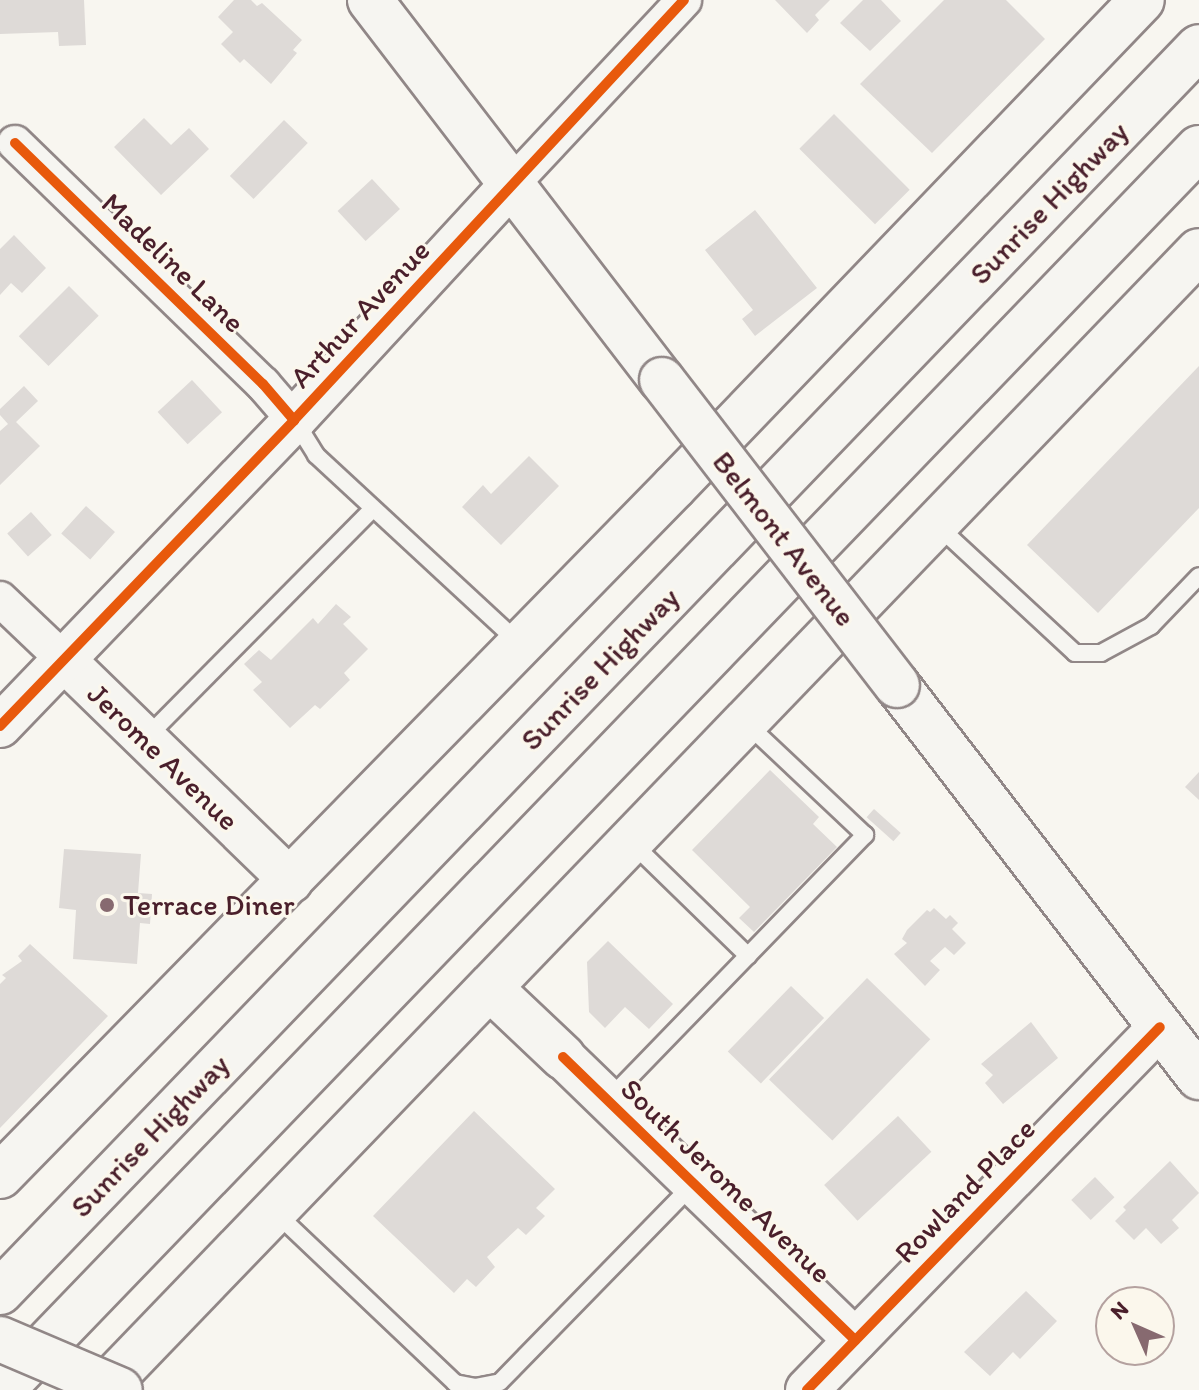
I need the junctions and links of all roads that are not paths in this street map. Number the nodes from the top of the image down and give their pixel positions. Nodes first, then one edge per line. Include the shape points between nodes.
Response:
1 (370, 0) edge
2 (684, 0) edge
3 (1142, 0) edge
4 (1199, 47) edge
5 (15, 143) dead end
6 (1199, 148) edge
7 (512, 184) junction
8 (1199, 251) edge
9 (294, 420) junction
10 (373, 509) junction
11 (938, 526) junction
12 (1199, 576) edge
13 (0, 599) edge
14 (521, 645) junction
15 (64, 660) junction
16 (746, 723) junction
17 (0, 726) edge
18 (144, 739) junction
19 (631, 842) junction
20 (291, 881) junction
21 (748, 956) junction
22 (491, 989) junction
23 (1160, 1027) junction
24 (563, 1057) joint
25 (1199, 1077) edge
26 (608, 1100) junction
27 (0, 1176) edge
28 (693, 1183) junction
29 (275, 1212) junction
30 (0, 1292) edge
31 (0, 1339) edge
32 (855, 1340) junction
33 (2, 1390) edge
34 (102, 1390) edge
35 (120, 1390) edge
36 (807, 1390) edge

1 - 7 main road, Belmont Avenue
2 - 7 street, Arthur Avenue
3 - 14 main road
4 - 30 main road, Sunrise Highway
5 - 9 street, Madeline Lane
6 - 33 main road
7 - 9 street, Arthur Avenue
7 - 23 main road, Belmont Avenue, bridge
8 - 11 main road
9 - 10 lane via 316,455
9 - 15 street, Arthur Avenue
10 - 14 lane
10 - 18 lane
11 - 12 lane via 1075,653 1101,653 1151,626
11 - 16 main road
13 - 15 street, Jerome Avenue
14 - 20 main road
15 - 17 street, Arthur Avenue
15 - 18 street, Jerome Avenue
16 - 19 main road
16 - 21 lane via 865,835
18 - 20 street, Jerome Avenue
19 - 21 lane
19 - 22 main road
20 - 27 main road
21 - 26 lane
22 - 24 main road, South Jerome Avenue
22 - 29 main road
23 - 25 main road, Belmont Avenue
23 - 32 street, Rowland Place
24 - 26 street, South Jerome Avenue
26 - 28 street, South Jerome Avenue
28 - 29 lane via 500,1382 475,1387 455,1383
28 - 32 street, South Jerome Avenue
29 - 34 main road
31 - 35 main road, bridge
32 - 36 street, Rowland Place

